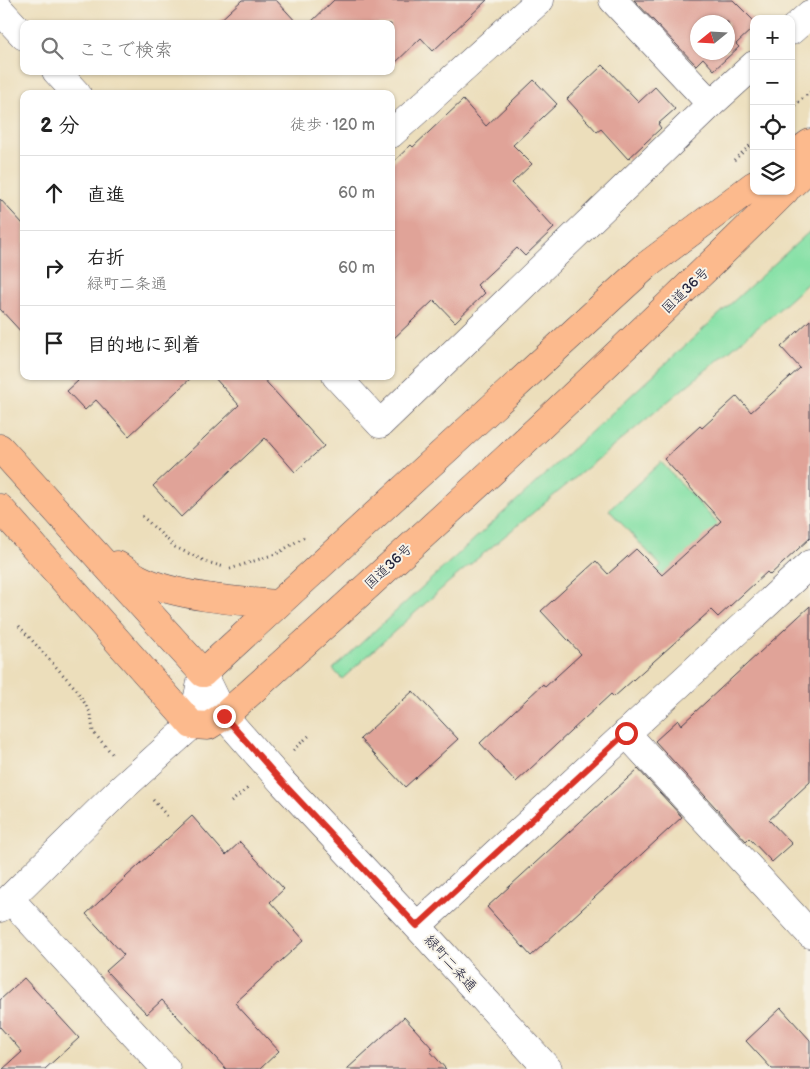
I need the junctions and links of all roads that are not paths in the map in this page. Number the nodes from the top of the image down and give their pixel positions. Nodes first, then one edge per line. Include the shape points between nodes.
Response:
1 (540, 0) edge
2 (613, 0) edge
3 (0, 10) edge
4 (810, 14) edge
5 (795, 27) edge
6 (20, 32) edge
7 (750, 69) edge
8 (59, 75) edge
9 (73, 90) edge
10 (711, 104) junction
11 (395, 130) edge
12 (810, 143) edge
13 (795, 154) edge
14 (810, 167) edge
15 (795, 181) edge
16 (750, 189) edge
17 (781, 195) edge
18 (340, 380) edge
19 (0, 448) edge
20 (0, 508) edge
21 (93, 549) junction
22 (809, 567) edge
23 (277, 604) junction
24 (204, 673) junction
25 (224, 716) junction
26 (192, 724) junction
27 (626, 733) junction
28 (5, 904) edge
29 (417, 926) junction
30 (810, 934) edge
31 (166, 1069) edge
32 (548, 1069) edge

1 - 11 street
2 - 10 street
3 - 6 street
4 - 5 street
7 - 10 street
8 - 9 street
10 - 18 street via 380,424
12 - 13 highway
14 - 15 highway
16 - 23 highway via 647,265
17 - 25 highway, 国道36号 via 674,301
19 - 21 highway
20 - 26 highway
21 - 23 highway via 141,579 165,588 229,600
21 - 24 highway
22 - 27 street
23 - 24 highway
24 - 25 street, 緑町二条通
24 - 26 street
25 - 26 highway, 国道36号 via 208,726
25 - 29 street, 緑町二条通
26 - 28 street
27 - 29 street
27 - 30 street
28 - 31 street
29 - 32 street, 緑町二条通

